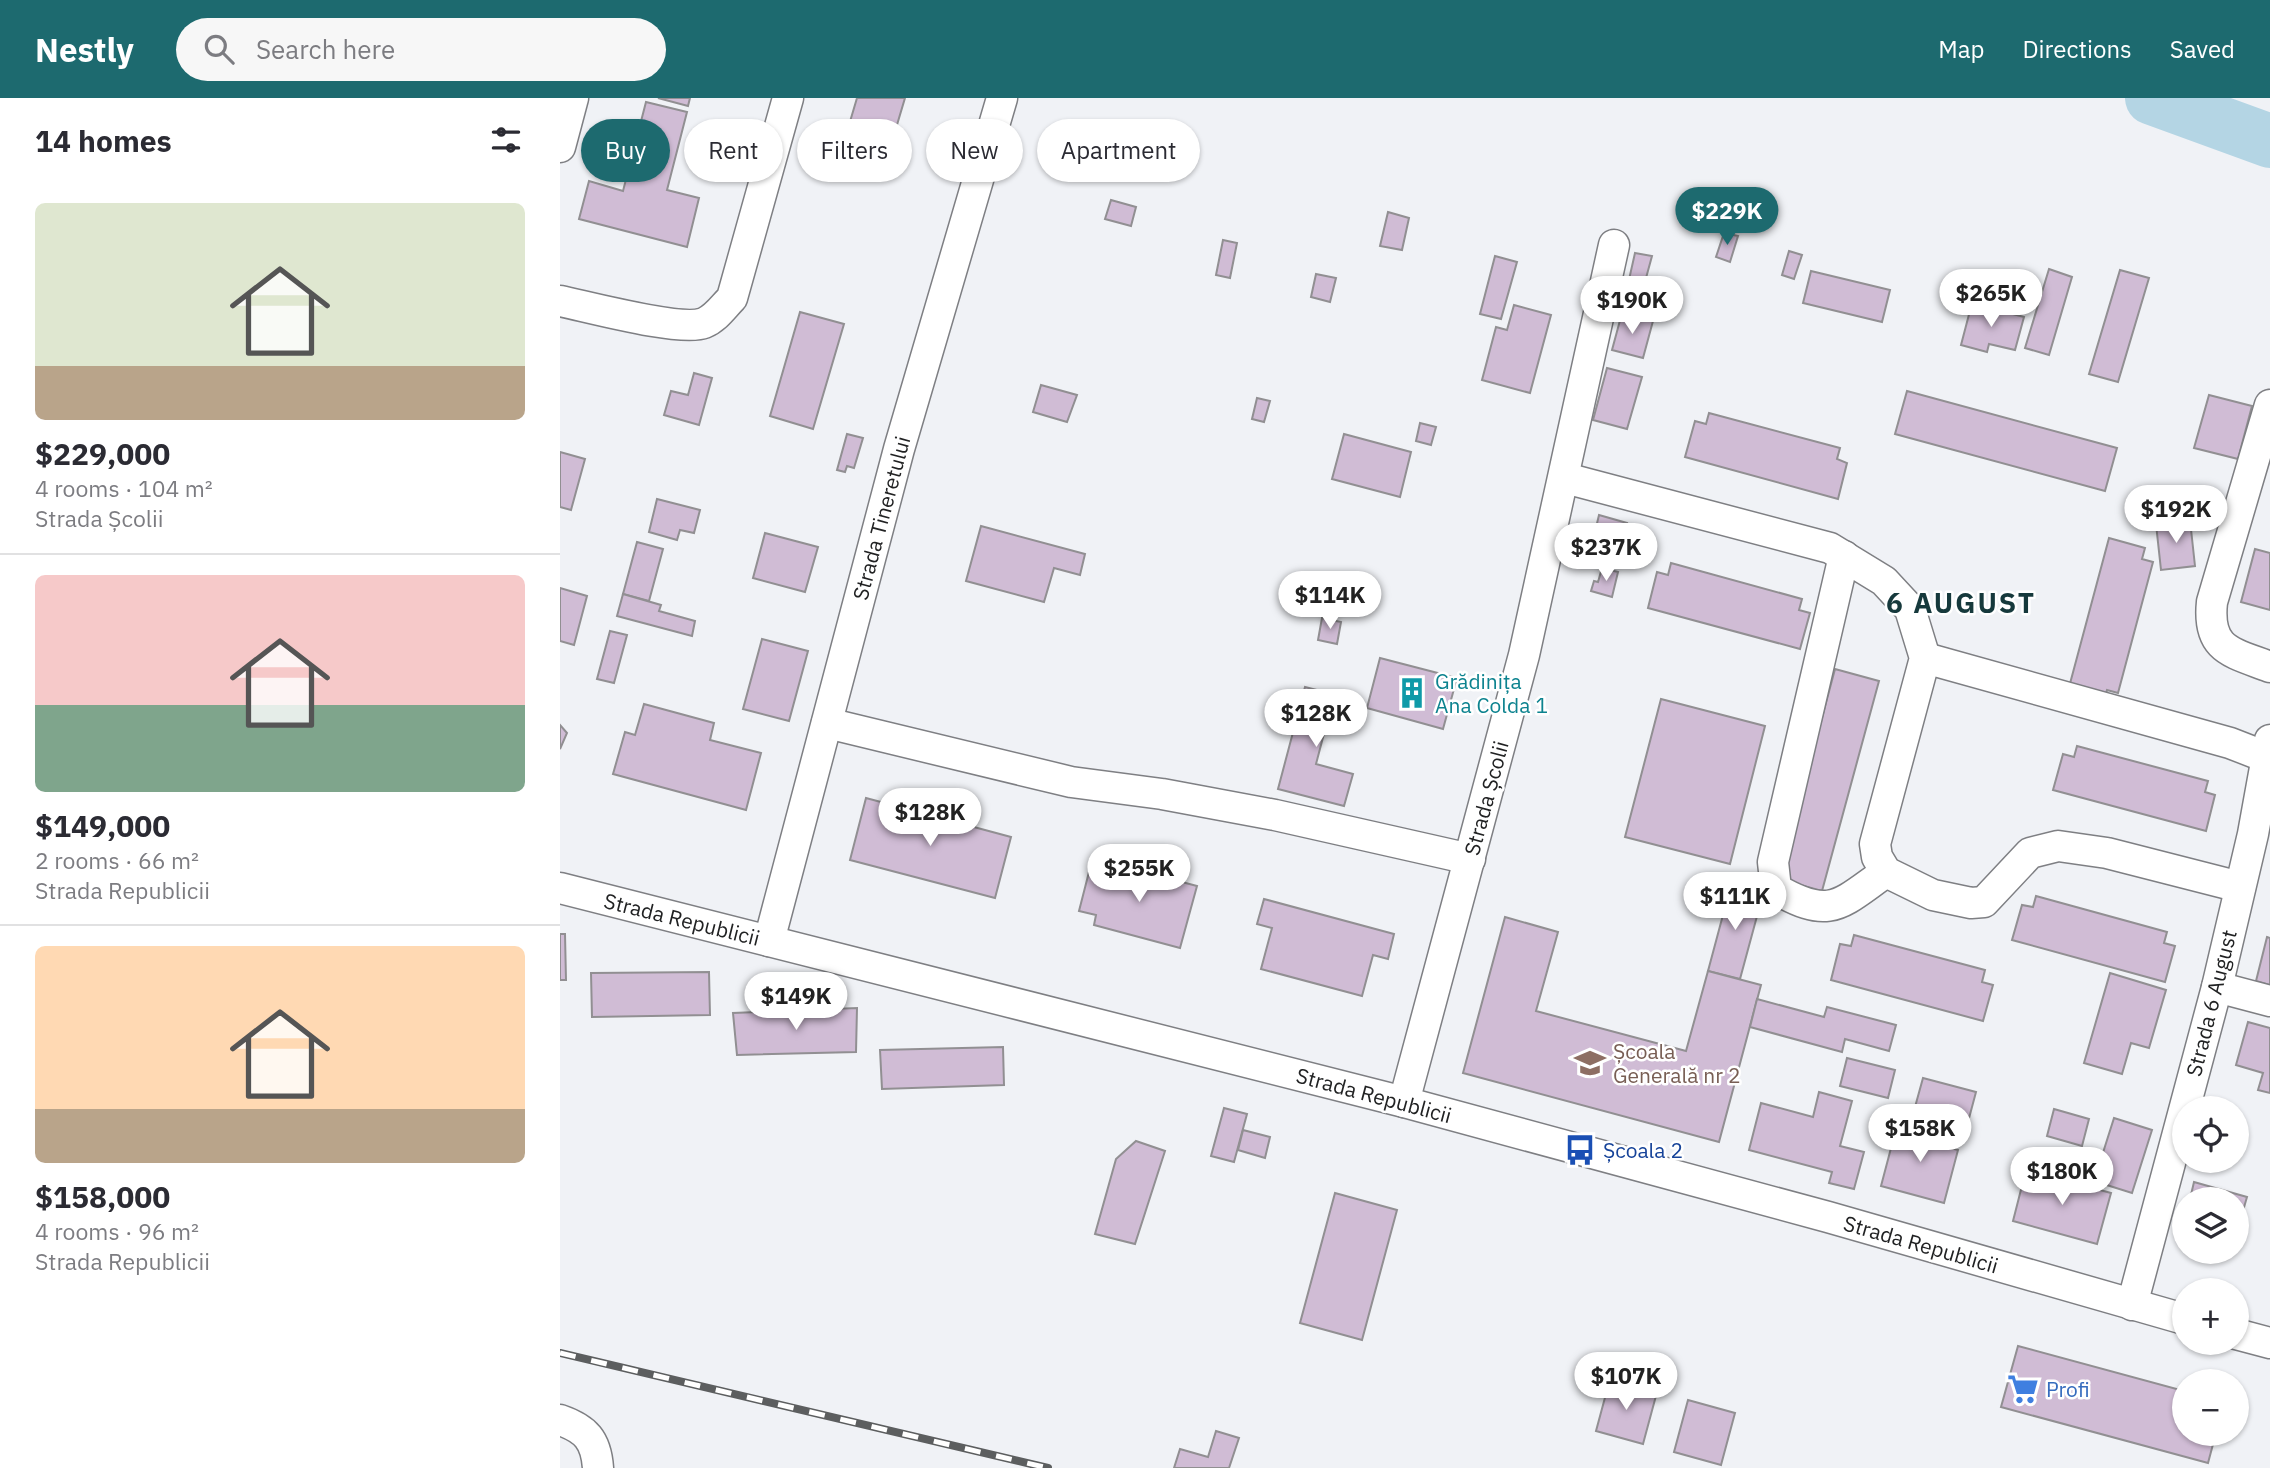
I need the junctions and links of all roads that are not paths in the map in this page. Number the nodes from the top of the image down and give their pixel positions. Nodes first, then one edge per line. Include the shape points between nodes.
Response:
1 (573, 98) edge
2 (788, 98) edge
3 (1002, 98) edge
4 (560, 147) edge
5 (1614, 246) dead end
6 (560, 301) edge
7 (2270, 405) edge
8 (1565, 478) junction
9 (1844, 556) junction
10 (1925, 658) junction
11 (2270, 667) edge
12 (827, 723) junction
13 (2268, 749) edge
14 (1470, 859) junction
15 (1886, 872) junction
16 (2240, 887) junction
17 (560, 888) edge
18 (769, 941) junction
19 (2217, 987) junction
20 (2270, 1000) edge
21 (1404, 1102) junction
22 (2132, 1305) junction
23 (2172, 1316) edge
24 (2249, 1337) edge
25 (2270, 1343) edge
26 (560, 1420) edge
27 (598, 1468) edge

1 - 4 street
2 - 6 street via 732,298 716,316 701,324 680,325
3 - 12 street, Strada Tineretului via 899,449
5 - 8 street, Strada Școlii
7 - 11 street via 2209,625 2216,640 2236,654
8 - 9 street via 1794,537
8 - 14 street, Strada Școlii
9 - 10 street via 1884,581 1910,609
9 - 15 street via 1773,862 1773,880 1776,890 1817,908 1840,904
10 - 13 street via 2230,743
10 - 15 street via 1875,844
12 - 14 street via 1071,782 1275,815
12 - 18 street, Strada Tineretului
13 - 16 street, Strada 6 August
14 - 21 street, Strada Școlii
15 - 16 street via 1933,895 1971,904 1984,902 2030,853 2057,846 2108,853
16 - 19 street, Strada 6 August
17 - 18 street, Strada Republicii
18 - 21 street, Strada Republicii
19 - 20 street
19 - 22 street, Strada 6 August
21 - 22 street, Strada Republicii
22 - 23 street, Strada Republicii
24 - 25 street
26 - 27 street via 579,1427 592,1440

